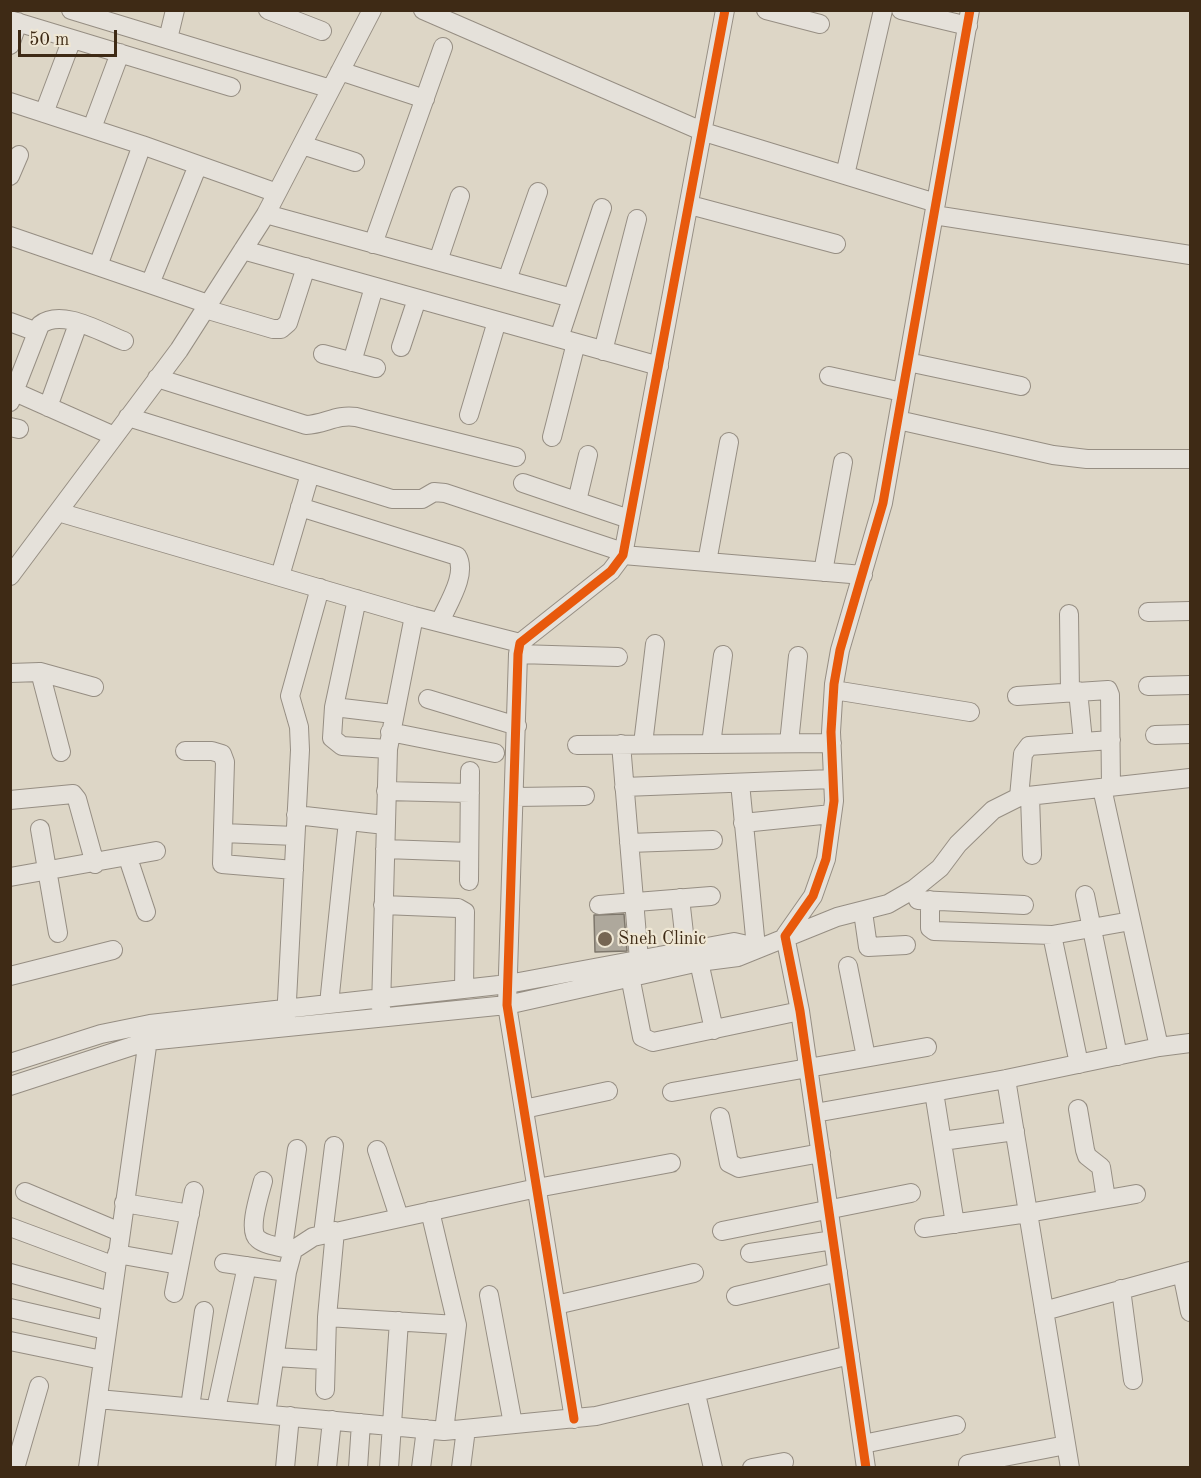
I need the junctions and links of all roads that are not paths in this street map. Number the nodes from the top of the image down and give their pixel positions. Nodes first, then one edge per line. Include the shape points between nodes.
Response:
1 (71, 10) edge
2 (175, 10) edge
3 (268, 10) edge
4 (372, 10) edge
5 (423, 10) edge
6 (725, 10) edge
7 (766, 10) edge
8 (883, 10) edge
9 (900, 10) edge
10 (969, 18) edge
11 (14, 21) edge
12 (820, 24) dead end
13 (322, 31) dead end
14 (72, 39) junction
15 (168, 39) junction
16 (10, 45) edge
17 (443, 47) dead end
18 (120, 53) junction
19 (340, 71) junction
20 (231, 87) dead end
21 (331, 88) junction
22 (425, 99) junction
23 (10, 102) edge
24 (44, 113) junction
25 (92, 128) junction
26 (704, 132) junction
27 (142, 145) junction
28 (302, 145) junction
29 (19, 155) dead end
30 (355, 162) dead end
31 (198, 165) junction
32 (845, 175) junction
33 (10, 176) edge
34 (538, 192) dead end
35 (277, 193) junction
36 (460, 196) dead end
37 (690, 205) junction
38 (602, 208) dead end
39 (935, 209) junction
40 (266, 214) junction
41 (637, 219) dead end
42 (10, 236) edge
43 (373, 244) junction
44 (836, 244) dead end
45 (243, 250) junction
46 (1191, 255) edge
47 (438, 261) junction
48 (98, 266) junction
49 (306, 267) junction
50 (507, 280) junction
51 (150, 284) junction
52 (374, 286) junction
53 (417, 298) junction
54 (572, 298) junction
55 (206, 306) junction
56 (497, 321) junction
57 (10, 322) edge
58 (78, 324) junction
59 (38, 332) junction
60 (124, 341) dead end
61 (567, 341) junction
62 (401, 347) dead end
63 (603, 351) junction
64 (324, 354) dead end
65 (352, 362) junction
66 (908, 362) junction
67 (658, 366) junction
68 (376, 368) dead end
69 (829, 376) dead end
70 (157, 378) junction
71 (1021, 386) dead end
72 (903, 392) junction
73 (13, 397) edge
74 (48, 407) junction
75 (469, 415) dead end
76 (128, 417) junction
77 (898, 420) junction
78 (114, 436) junction
79 (552, 437) dead end
80 (729, 442) dead end
81 (588, 455) dead end
82 (516, 457) dead end
83 (1191, 459) edge
84 (843, 462) dead end
85 (310, 474) junction
86 (523, 483) dead end
87 (576, 501) junction
88 (300, 507) junction
89 (58, 512) junction
90 (629, 519) junction
91 (623, 553) junction
92 (707, 562) junction
93 (823, 572) junction
94 (863, 575) junction
95 (10, 576) edge
96 (280, 576) junction
97 (320, 588) junction
98 (357, 599) junction
99 (1191, 611) edge
100 (1148, 612) dead end
101 (1069, 614) dead end
102 (414, 616) junction
103 (440, 622) junction
104 (655, 644) dead end
105 (519, 648) junction
106 (723, 655) dead end
107 (798, 656) dead end
108 (618, 657) dead end
109 (40, 672) junction
110 (10, 673) edge
111 (1191, 685) edge
112 (1148, 686) dead end
113 (94, 687) dead end
114 (834, 690) junction
115 (1074, 691) junction
116 (1017, 696) dead end
117 (428, 699) dead end
118 (334, 707) junction
119 (970, 712) dead end
120 (393, 714) junction
121 (517, 726) junction
122 (1191, 734) edge
123 (1155, 735) dead end
124 (1111, 740) junction
125 (389, 741) junction
126 (1083, 741) junction
127 (789, 743) junction
128 (832, 743) junction
129 (621, 744) junction
130 (643, 744) junction
131 (711, 744) junction
132 (577, 746) dead end
133 (185, 751) dead end
134 (61, 752) dead end
135 (495, 753) dead end
136 (470, 771) dead end
137 (1191, 778) edge
138 (833, 779) junction
139 (740, 783) junction
140 (624, 787) junction
141 (1107, 788) junction
142 (386, 791) junction
143 (470, 793) junction
144 (585, 796) dead end
145 (514, 797) junction
146 (1024, 797) junction
147 (10, 800) edge
148 (832, 814) junction
149 (296, 815) junction
150 (348, 821) junction
151 (743, 823) junction
152 (386, 825) junction
153 (40, 829) dead end
154 (223, 834) junction
155 (295, 836) junction
156 (713, 840) dead end
157 (629, 843) junction
158 (385, 849) junction
159 (156, 851) dead end
160 (469, 852) junction
161 (1032, 855) dead end
162 (128, 858) junction
163 (95, 864) junction
164 (294, 870) junction
165 (46, 872) junction
166 (10, 877) edge
167 (469, 881) dead end
168 (1085, 895) dead end
169 (711, 896) dead end
170 (680, 898) junction
171 (897, 898) junction
172 (930, 900) junction
173 (634, 901) junction
174 (383, 905) junction
175 (599, 905) dead end
176 (1024, 905) dead end
177 (146, 912) dead end
178 (863, 912) junction
179 (1131, 921) junction
180 (1091, 928) junction
181 (58, 933) dead end
182 (1052, 935) junction
183 (785, 936) junction
184 (906, 945) dead end
185 (756, 947) junction
186 (113, 950) dead end
187 (692, 957) junction
188 (632, 966) junction
189 (848, 966) dead end
190 (10, 976) edge
191 (508, 984) junction
192 (464, 989) junction
193 (381, 998) junction
194 (329, 1004) junction
195 (507, 1005) junction
196 (287, 1009) junction
197 (800, 1011) junction
198 (382, 1018) junction
199 (286, 1028) junction
200 (714, 1030) junction
201 (149, 1033) junction
202 (1191, 1043) edge
203 (927, 1047) dead end
204 (1159, 1047) junction
205 (1118, 1056) junction
206 (866, 1057) junction
207 (10, 1063) edge
208 (1079, 1064) junction
209 (808, 1067) junction
210 (1006, 1079) junction
211 (10, 1086) edge
212 (608, 1091) dead end
213 (672, 1092) dead end
214 (934, 1092) junction
215 (524, 1109) junction
216 (1078, 1109) dead end
217 (815, 1113) junction
218 (720, 1117) dead end
219 (1014, 1131) junction
220 (942, 1141) junction
221 (334, 1146) dead end
222 (297, 1149) dead end
223 (377, 1150) dead end
224 (821, 1153) junction
225 (671, 1163) dead end
226 (263, 1180) dead end
227 (537, 1188) junction
228 (194, 1191) dead end
229 (25, 1192) dead end
230 (911, 1193) dead end
231 (1136, 1194) dead end
232 (1106, 1199) junction
233 (124, 1203) junction
234 (829, 1209) junction
235 (430, 1211) junction
236 (190, 1214) junction
237 (1028, 1214) junction
238 (399, 1217) junction
239 (955, 1224) junction
240 (10, 1227) edge
241 (924, 1228) dead end
242 (722, 1231) dead end
243 (120, 1232) junction
244 (329, 1233) junction
245 (833, 1240) junction
246 (288, 1249) junction
247 (750, 1253) dead end
248 (116, 1260) junction
249 (224, 1263) dead end
250 (180, 1265) junction
251 (247, 1266) junction
252 (287, 1272) junction
253 (838, 1272) junction
254 (1186, 1272) edge
255 (10, 1273) edge
256 (694, 1273) dead end
257 (1121, 1289) junction
258 (174, 1293) dead end
259 (489, 1295) dead end
260 (736, 1296) dead end
261 (110, 1301) junction
262 (556, 1305) junction
263 (13, 1309) edge
264 (204, 1311) dead end
265 (1044, 1311) junction
266 (1191, 1312) edge
267 (327, 1317) junction
268 (399, 1322) junction
269 (457, 1325) junction
270 (106, 1330) junction
271 (10, 1332) edge
272 (10, 1341) edge
273 (850, 1355) junction
274 (275, 1357) junction
275 (102, 1360) junction
276 (324, 1360) junction
277 (1133, 1380) dead end
278 (39, 1386) dead end
279 (325, 1390) dead end
280 (696, 1394) junction
281 (98, 1399) junction
282 (190, 1407) junction
283 (216, 1410) junction
284 (266, 1414) junction
285 (290, 1416) junction
286 (574, 1419) junction
287 (332, 1420) junction
288 (361, 1423) junction
289 (513, 1424) junction
290 (956, 1425) dead end
291 (393, 1426) junction
292 (466, 1429) junction
293 (435, 1430) junction
294 (862, 1444) junction
295 (1066, 1445) junction
296 (784, 1462) dead end
297 (968, 1464) dead end
298 (17, 1465) edge
299 (88, 1467) edge
300 (285, 1467) edge
301 (327, 1467) edge
302 (358, 1467) edge
303 (389, 1467) edge
304 (421, 1467) edge
305 (460, 1467) edge
306 (713, 1467) edge
307 (752, 1467) edge
308 (866, 1467) edge
309 (1070, 1467) edge

1 - 15 street
2 - 15 street
3 - 13 street
4 - 19 street
5 - 26 street
6 - 26 street
7 - 12 street
8 - 32 street
9 - 10 street
10 - 39 street
11 - 14 street
11 - 16 street
14 - 18 street
14 - 24 street
15 - 21 street
17 - 22 street
18 - 20 street
18 - 25 street
19 - 21 street
19 - 22 street
21 - 28 street
22 - 43 street
23 - 24 street
24 - 25 street
25 - 27 street
26 - 32 street
26 - 37 street
27 - 31 street
27 - 48 street
28 - 30 street
28 - 35 street
29 - 33 street
31 - 35 street
31 - 51 street
32 - 39 street
34 - 50 street
35 - 40 street
36 - 47 street
37 - 44 street
37 - 67 street
38 - 54 street
39 - 46 street
39 - 66 street
40 - 43 street
40 - 45 street
41 - 63 street
42 - 48 street
43 - 47 street
45 - 49 street
45 - 55 street
47 - 50 street
48 - 51 street
49 - 52 street
49 - 55 street via 288,323 281,329
50 - 54 street
51 - 55 street
52 - 53 street
52 - 65 street
53 - 56 street
53 - 62 street
54 - 61 street
55 - 70 street
56 - 61 street
56 - 75 street
57 - 59 street
58 - 59 street via 61,317 49,318
58 - 60 street
58 - 74 street
59 - 73 street
61 - 63 street
61 - 79 street
63 - 67 street
64 - 65 street
65 - 68 street
66 - 71 street
66 - 72 street
67 - 90 street
69 - 72 street
70 - 76 street
70 - 82 street via 306,425 321,424 342,414
72 - 77 street
73 - 74 street
74 - 78 street
76 - 78 street
76 - 85 street
77 - 83 street via 1076,458
77 - 94 street via 883,503
78 - 89 street
80 - 92 street
81 - 87 street
84 - 93 street
85 - 88 street
85 - 91 street via 392,499 416,500 434,492 445,493
86 - 87 street
87 - 90 street
88 - 96 street
88 - 103 street via 457,556 460,573
89 - 95 street
89 - 96 street
90 - 91 street
91 - 92 street
91 - 105 street via 612,572
92 - 93 street
93 - 94 street
94 - 114 street via 840,650
96 - 97 street
97 - 98 street
97 - 149 street via 290,696 299,727
98 - 102 street
98 - 118 street
99 - 100 street
101 - 115 street
102 - 103 street
102 - 120 street
103 - 105 street
104 - 130 street
105 - 108 street
105 - 121 street
106 - 131 street
107 - 127 street
109 - 110 street
109 - 113 street
109 - 134 street
111 - 112 street
114 - 119 street
114 - 128 street
115 - 116 street
115 - 124 street via 1108,690
115 - 126 street
117 - 121 street
118 - 120 street
118 - 125 street via 335,743 342,746
120 - 125 street
121 - 145 street
122 - 123 street
124 - 126 street
124 - 141 street
125 - 135 street
125 - 142 street
126 - 146 street via 1025,749
127 - 128 street
127 - 131 street
128 - 138 street
129 - 130 street
129 - 132 street
129 - 140 street
130 - 131 street
133 - 154 street via 222,754
136 - 143 street
137 - 141 street
138 - 139 street
138 - 148 street
139 - 140 street
139 - 151 street
140 - 157 street
141 - 146 street
141 - 179 street
142 - 143 street
142 - 152 street
143 - 160 street
144 - 145 street
145 - 191 street
146 - 161 street
146 - 171 street via 993,810 940,868
147 - 163 street via 73,794
148 - 151 street
148 - 183 street via 826,859 813,896
149 - 150 street
149 - 155 street
150 - 152 street
150 - 194 street
151 - 185 street
152 - 158 street
153 - 165 street
154 - 155 street
154 - 164 street via 222,864
155 - 164 street
156 - 157 street
157 - 173 street
158 - 160 street
158 - 174 street
159 - 162 street
160 - 167 street
162 - 163 street
162 - 177 street
163 - 165 street
164 - 196 street
165 - 166 street
165 - 181 street
168 - 180 street
169 - 170 street
170 - 173 street
170 - 187 street
171 - 172 street
171 - 178 street
172 - 176 street
172 - 182 street via 928,921 934,931
173 - 175 street
173 - 188 street
174 - 192 street via 458,908 465,912
174 - 193 street
178 - 183 street
178 - 184 street via 868,947
179 - 180 street
179 - 204 street
180 - 182 street
180 - 205 street
182 - 208 street
183 - 185 street
183 - 197 street
185 - 187 street via 738,957
186 - 190 street
187 - 188 street
187 - 200 street
188 - 191 street
188 - 195 street
188 - 200 street via 642,1037 647,1041
189 - 206 street
191 - 192 street
191 - 195 street
192 - 193 street
193 - 194 street
193 - 198 street
194 - 196 street
195 - 198 street
195 - 215 street
196 - 199 street
196 - 201 street
197 - 200 street
197 - 209 street
198 - 199 street
199 - 201 street
201 - 207 street via 101,1034
201 - 211 street
201 - 233 street
202 - 204 street
203 - 206 street
204 - 205 street
205 - 208 street
206 - 209 street
208 - 210 street
209 - 213 street
209 - 217 street
210 - 214 street
210 - 219 street
212 - 215 street
214 - 217 street
214 - 220 street
215 - 227 street
216 - 232 street via 1085,1150 1101,1167
217 - 224 street
218 - 224 street via 733,1167
219 - 220 street
219 - 237 street
220 - 239 street
221 - 244 street
222 - 246 street
223 - 238 street
224 - 234 street
225 - 227 street
226 - 246 street via 254,1235 259,1241
227 - 235 street
227 - 262 street
228 - 236 street
229 - 243 street
230 - 234 street
231 - 232 street
232 - 237 street
233 - 236 street
233 - 243 street
234 - 242 street
234 - 245 street
235 - 238 street
235 - 269 street
236 - 250 street
237 - 239 street
237 - 265 street
238 - 244 street
239 - 241 street
240 - 248 street
243 - 248 street
244 - 246 street
244 - 267 street
245 - 247 street
245 - 253 street
246 - 252 street
248 - 250 street
248 - 261 street
249 - 251 street
250 - 258 street
251 - 252 street
251 - 283 street
252 - 274 street
253 - 260 street
253 - 273 street
254 - 257 street
254 - 266 street
255 - 261 street
256 - 262 street
257 - 265 street
257 - 277 street
259 - 289 street
261 - 270 street
262 - 286 street
263 - 270 street
263 - 271 street
264 - 282 street
265 - 295 street
267 - 268 street
267 - 276 street
268 - 269 street
268 - 291 street
269 - 293 street
270 - 275 street
272 - 275 street
273 - 280 street
273 - 294 street
274 - 276 street
274 - 284 street
275 - 281 street
276 - 279 street
278 - 298 street
280 - 286 street
280 - 306 street
281 - 282 street
281 - 299 street
282 - 283 street
283 - 284 street
284 - 285 street
285 - 287 street
285 - 300 street
286 - 289 street
287 - 288 street
287 - 301 street
288 - 291 street
288 - 302 street
289 - 292 street
290 - 294 street
291 - 293 street
291 - 303 street
292 - 293 street
292 - 305 street
293 - 304 street
294 - 308 street
295 - 297 street
295 - 309 street
296 - 307 street

